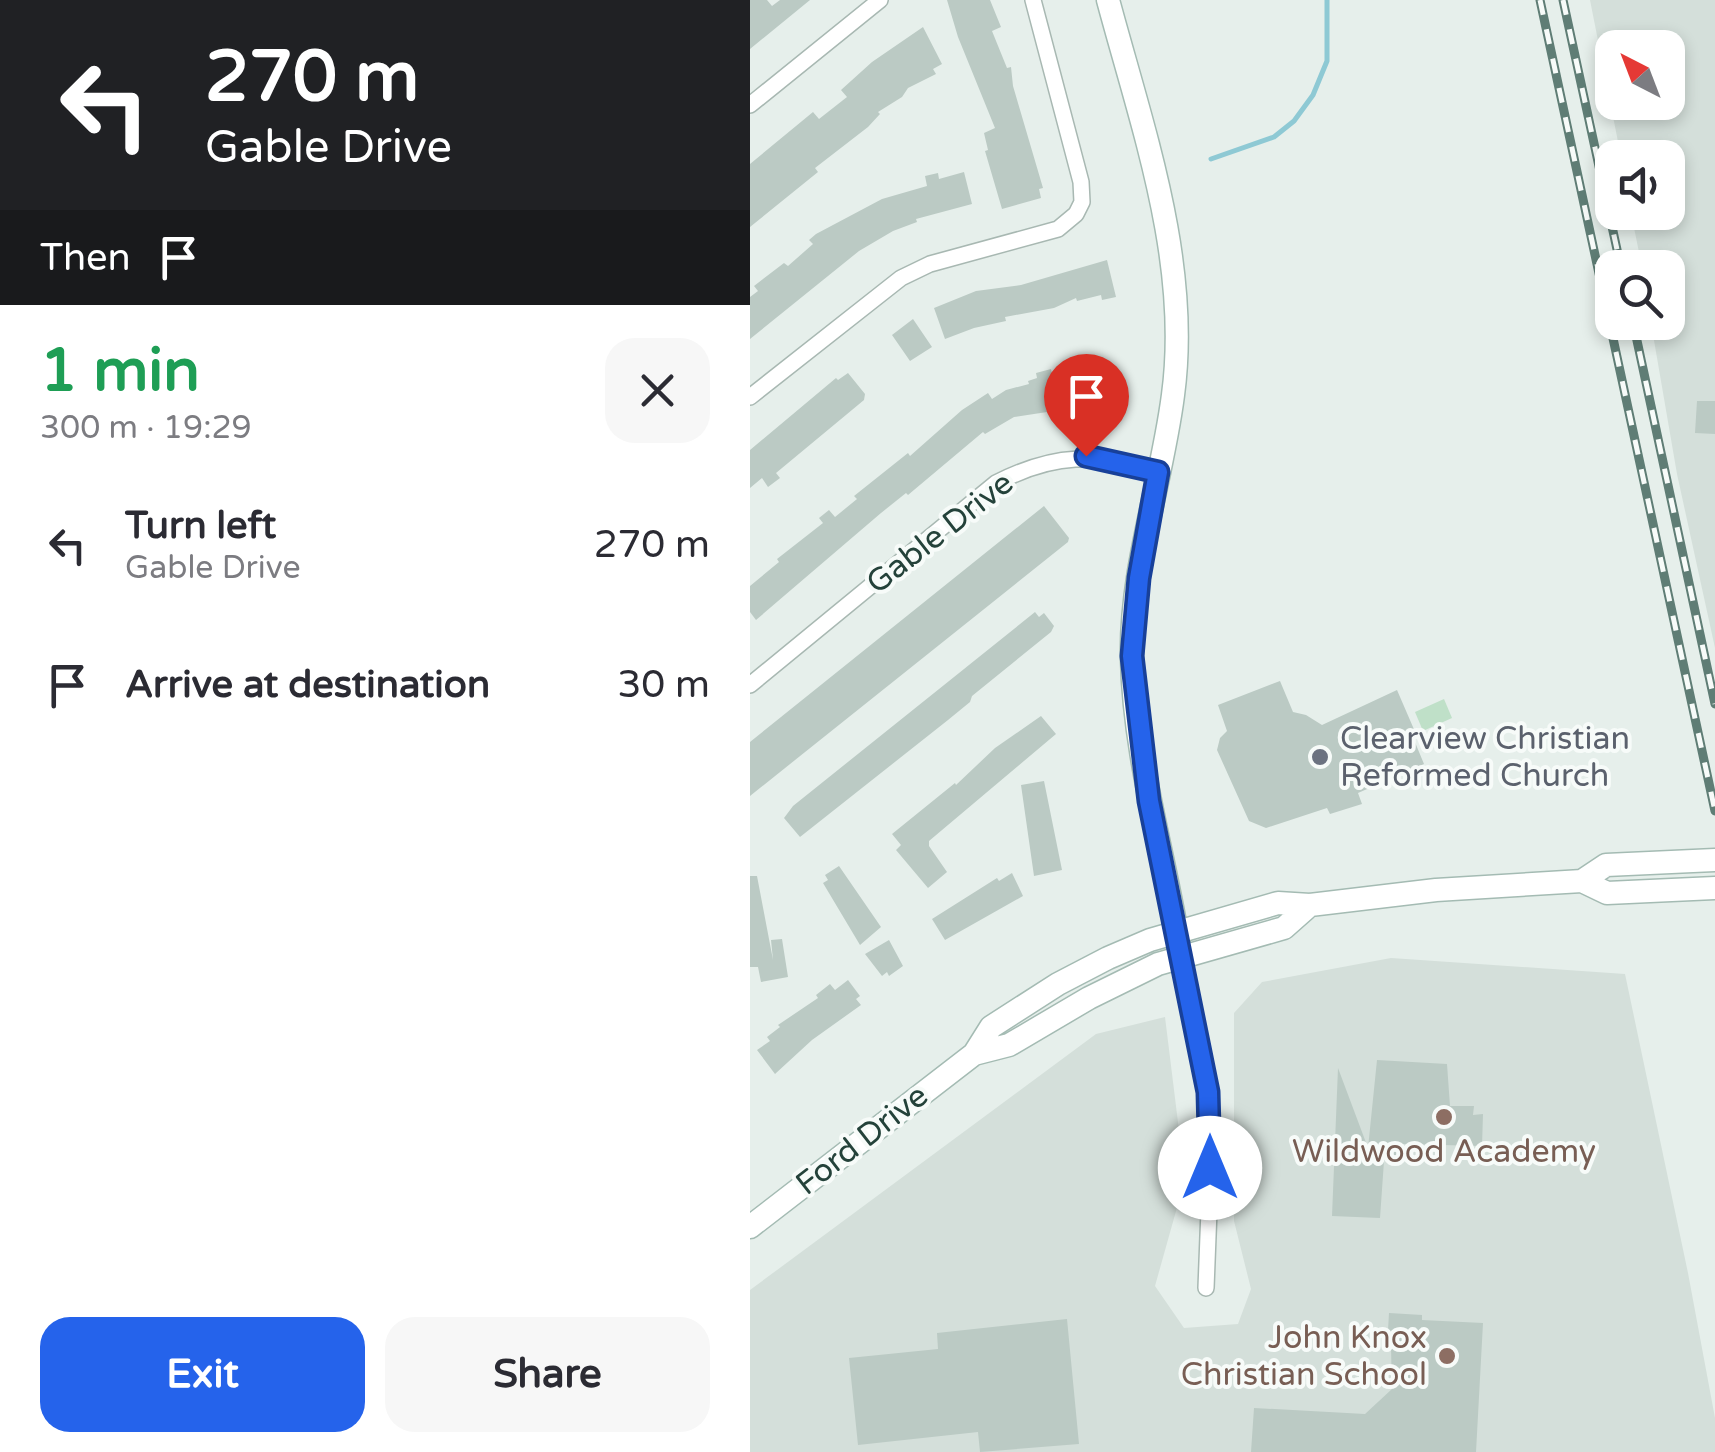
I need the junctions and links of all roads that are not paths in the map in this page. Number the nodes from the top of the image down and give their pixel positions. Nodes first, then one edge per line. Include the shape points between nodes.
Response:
1 (880, 0) edge
2 (1033, 0) edge
3 (1108, 0) edge
4 (750, 105) edge
5 (750, 397) edge
6 (1158, 472) junction
7 (751, 682) edge
8 (1715, 860) edge
9 (1582, 881) junction
10 (1715, 888) edge
11 (1310, 905) junction
12 (1177, 931) junction
13 (1181, 958) junction
14 (974, 1054) junction
15 (750, 1227) edge
16 (1206, 1288) dead end

1 - 4 street
2 - 5 street via 1081,182 1076,214 1058,229 901,278
3 - 6 main road via 1166,228 1177,312 1174,394
6 - 7 street, Gable Drive via 1086,456 1054,460 996,483
6 - 12 main road via 1132,656 1149,801
8 - 9 main road, Ford Drive via 1606,865
9 - 10 main road, Ford Drive via 1607,892
9 - 11 main road, Ford Drive
11 - 12 main road, Ford Drive via 1278,902
11 - 13 main road, Ford Drive via 1284,928
12 - 13 main road
12 - 14 main road, Ford Drive via 1058,984 991,1027
13 - 14 main road, Ford Drive via 1137,973 1009,1045
13 - 16 street via 1212,1132
14 - 15 main road, Ford Drive

